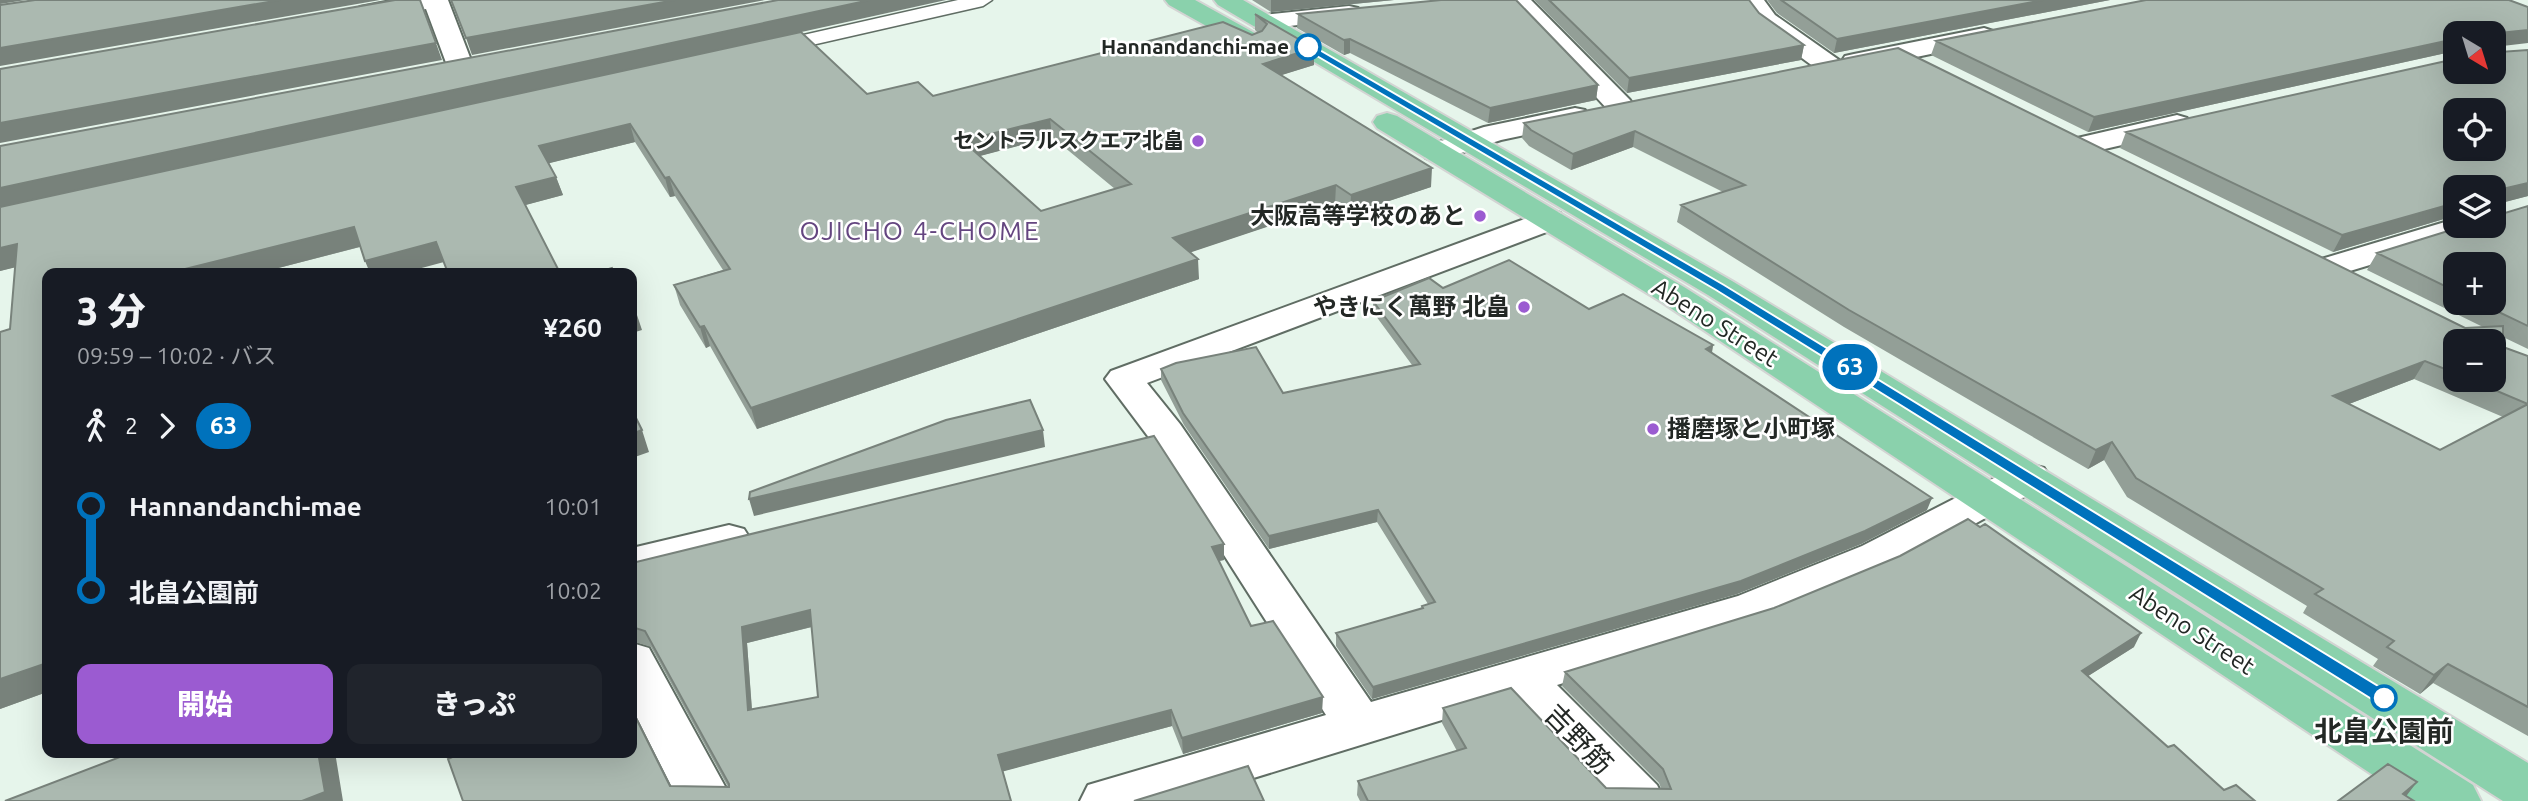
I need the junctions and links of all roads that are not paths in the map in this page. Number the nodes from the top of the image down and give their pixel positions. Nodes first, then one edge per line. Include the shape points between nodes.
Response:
1 (435, 0) edge
2 (983, 0) edge
3 (1177, 0) edge
4 (1226, 0) edge
5 (1518, 0) edge
6 (1752, 0) edge
7 (1368, 11) edge
8 (340, 17) edge
9 (1264, 22) junction
10 (2004, 32) edge
11 (1900, 53) junction
12 (741, 55) edge
13 (488, 62) edge
14 (1830, 66) junction
15 (461, 68) junction
16 (1937, 71) edge
17 (433, 73) edge
18 (1790, 74) edge
19 (1646, 101) edge
20 (1620, 106) junction
21 (2204, 117) edge
22 (1453, 146) junction
23 (2120, 164) edge
24 (1549, 220) junction
25 (2443, 231) edge
26 (2367, 286) edge
27 (1167, 433) junction
28 (1126, 443) edge
29 (2029, 477) junction
30 (1975, 506) junction
31 (765, 531) edge
32 (637, 563) edge
33 (637, 670) edge
34 (1520, 678) junction
35 (1360, 727) junction
36 (2528, 790) edge
37 (706, 801) edge
38 (1107, 801) edge
39 (1638, 801) edge
40 (2454, 801) edge

1 - 8 street
1 - 15 street
2 - 12 street
3 - 22 main road, Abeno Street via 1294,66
4 - 9 main road, Abeno Street
5 - 20 street
6 - 14 street via 1766,20
7 - 9 street
9 - 22 main road, Abeno Street
10 - 11 street
11 - 14 street
11 - 16 street
13 - 15 street
14 - 18 street
15 - 17 street
19 - 20 street
20 - 22 street
21 - 23 street via 2071,139
22 - 24 main road, Abeno Street
22 - 29 main road, Abeno Street via 1720,288
24 - 27 street via 1124,379
24 - 30 main road, Abeno Street via 1672,294
25 - 26 street via 2318,261
27 - 28 street
27 - 35 street
29 - 30 street
29 - 36 main road, Abeno Street
30 - 34 street via 1878,556 1753,608
30 - 40 main road, Abeno Street
31 - 32 street
33 - 37 street
34 - 35 street
34 - 39 street, 吉野筋
35 - 38 street

